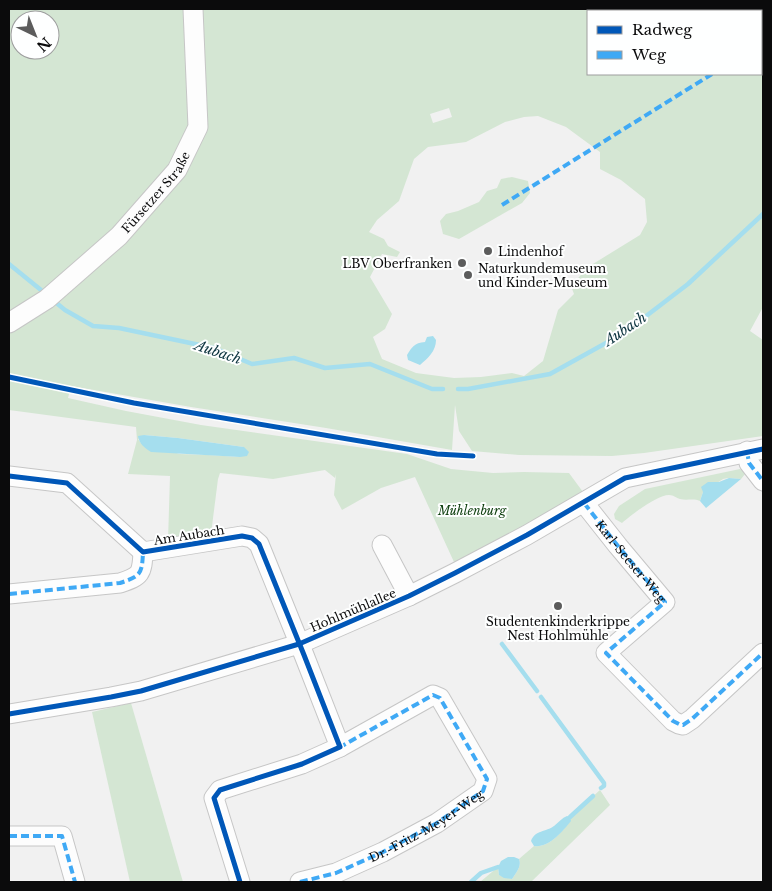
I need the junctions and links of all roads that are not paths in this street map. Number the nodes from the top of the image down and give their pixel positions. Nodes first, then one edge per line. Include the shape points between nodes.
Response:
1 (193, 9) edge
2 (9, 323) edge
3 (755, 450) edge
4 (9, 476) edge
5 (763, 481) edge
6 (584, 503) junction
7 (382, 545) dead end
8 (143, 552) junction
9 (9, 594) edge
10 (409, 596) junction
11 (299, 644) junction
12 (763, 652) edge
13 (9, 714) edge
14 (340, 747) junction
15 (9, 836) edge
16 (75, 882) edge
17 (240, 882) edge
18 (300, 882) edge

1 - 2 street, Fürsetzer Straße via 198,127 177,170 119,236 47,299
3 - 5 street via 749,463
3 - 6 street, Hohlmühlallee via 624,478
4 - 8 street, Am Aubach via 67,483
6 - 10 street, Hohlmühlallee
6 - 12 street, Karl-Seeser-Weg via 665,602 606,654 673,721 683,725 692,719
7 - 10 street, Hohlmühlallee
8 - 9 street, Am Aubach via 142,569 135,578 120,583
8 - 11 street, Am Aubach via 242,536 252,538 259,544
10 - 11 street, Hohlmühlallee
11 - 13 street, Hohlmühlallee via 141,691
11 - 14 street
14 - 17 street, Dr.-Fritz-Meyer-Weg via 302,764 220,790 214,798
14 - 18 street, Dr.-Fritz-Meyer-Weg via 433,694 440,698 487,779 483,791 437,823 383,852 336,872
15 - 16 street via 62,836

